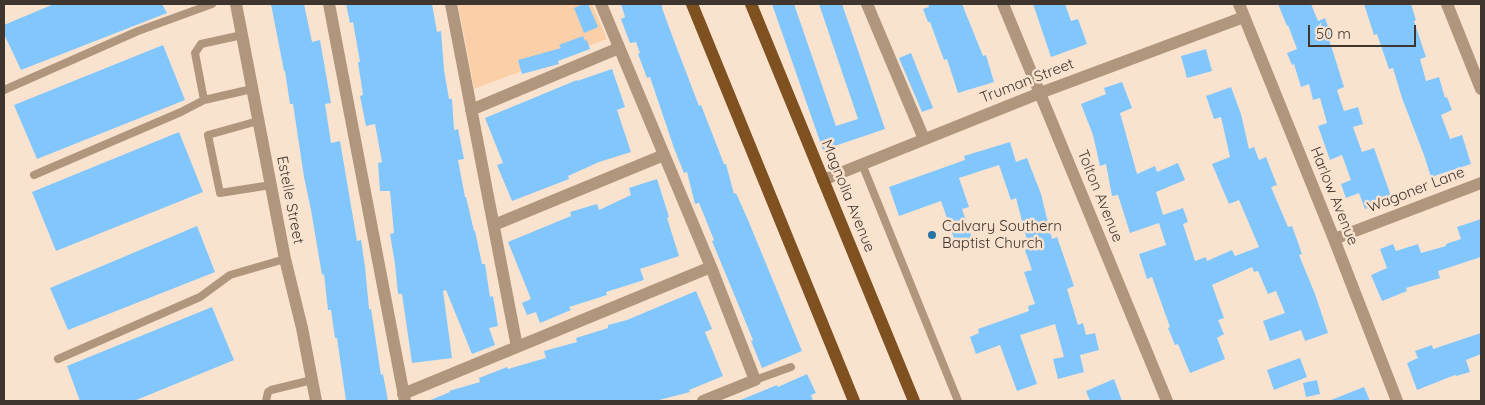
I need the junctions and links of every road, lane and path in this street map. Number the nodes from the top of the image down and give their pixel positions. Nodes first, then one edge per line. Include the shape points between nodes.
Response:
1 (212, 4) edge
2 (236, 4) edge
3 (329, 4) edge
4 (451, 4) edge
5 (601, 4) edge
6 (692, 4) edge
7 (752, 4) edge
8 (867, 4) edge
9 (1003, 4) edge
10 (1239, 4) edge
11 (1446, 4) edge
12 (1244, 17) junction
13 (242, 35) junction
14 (620, 48) junction
15 (252, 89) junction
16 (1481, 89) edge
17 (4, 90) edge
18 (1040, 93) junction
19 (204, 100) junction
20 (471, 110) junction
21 (258, 121) junction
22 (924, 140) junction
23 (664, 156) junction
24 (862, 164) junction
25 (34, 175) dead end
26 (823, 180) junction
27 (1481, 183) edge
28 (271, 185) junction
29 (494, 225) junction
30 (1334, 239) junction
31 (285, 260) junction
32 (711, 267) junction
33 (517, 347) junction
34 (58, 359) dead end
35 (791, 367) dead end
36 (841, 370) junction
37 (312, 380) junction
38 (755, 380) junction
39 (404, 397) edge
40 (266, 401) edge
41 (316, 401) edge
42 (703, 401) edge
43 (854, 401) edge
44 (859, 401) edge
45 (914, 401) edge
46 (958, 401) edge
47 (1167, 401) edge
48 (1397, 401) edge

1 - 17 lane via 138,31
2 - 13 street, Estelle Street
3 - 39 street
4 - 20 street
5 - 14 street
6 - 36 main road
7 - 26 main road, Magnolia Avenue
8 - 22 street
9 - 18 street, Tolton Avenue
10 - 12 street, Harlow Avenue
11 - 16 street
12 - 18 street, Truman Street
12 - 30 street, Harlow Avenue
13 - 15 street, Estelle Street
13 - 19 lane via 201,44 196,53
14 - 20 street
14 - 23 street
15 - 19 lane
15 - 21 street, Estelle Street
18 - 22 street, Truman Street
18 - 47 street, Tolton Avenue
19 - 25 lane
20 - 29 street
21 - 28 street, Estelle Street
21 - 28 lane via 208,135 220,193
22 - 24 street, Truman Street
23 - 29 street
23 - 32 street
24 - 26 street, Truman Street
24 - 46 lane, Magnolia Avenue
26 - 45 main road, Magnolia Avenue
27 - 30 street, Wagoner Lane
28 - 31 street, Estelle Street
29 - 33 street
30 - 48 street, Harlow Avenue
31 - 34 lane via 230,275 200,297
31 - 37 street, Estelle Street
32 - 33 street
32 - 38 street
33 - 39 street
35 - 38 lane
36 - 43 main road
36 - 44 main road
37 - 40 lane via 271,390
37 - 41 street, Estelle Street
38 - 42 street

